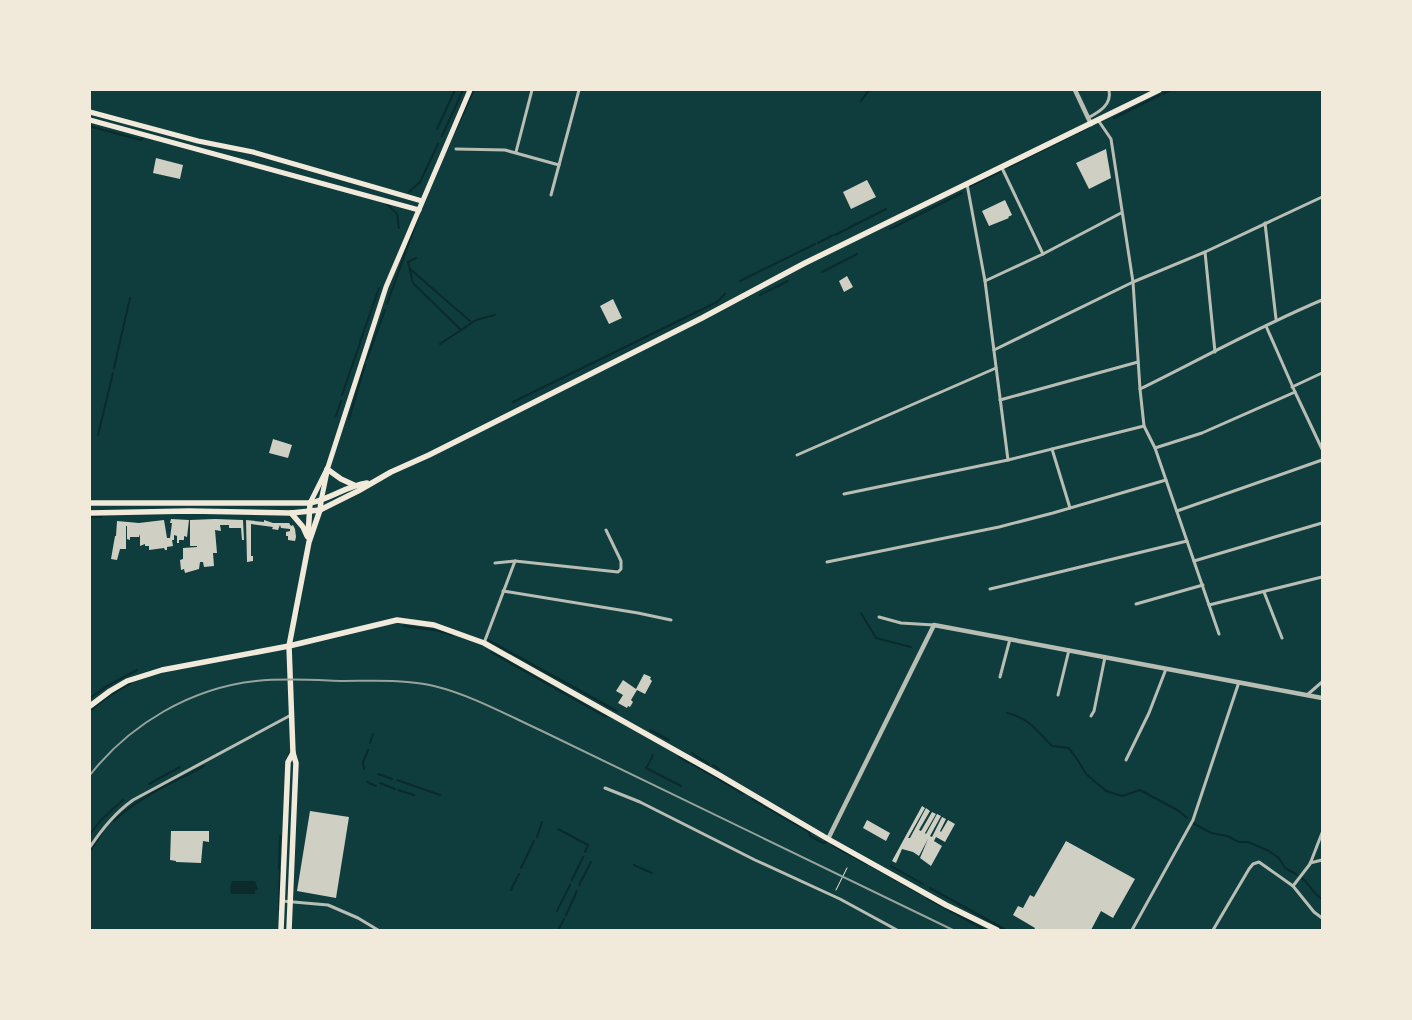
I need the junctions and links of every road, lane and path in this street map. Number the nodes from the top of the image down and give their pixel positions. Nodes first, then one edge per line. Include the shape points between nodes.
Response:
1 (470, 90) edge
2 (532, 90) edge
3 (579, 90) edge
4 (1075, 90) edge
5 (1109, 90) edge
6 (1159, 90) edge
7 (90, 112) edge
8 (90, 120) edge
9 (1098, 120) junction
10 (1090, 121) junction
11 (456, 148) dead end
12 (516, 152) junction
13 (559, 165) junction
14 (1002, 167) junction
15 (967, 183) junction
16 (551, 196) dead end
17 (1322, 197) edge
18 (422, 201) junction
19 (419, 210) junction
20 (1122, 213) junction
21 (1265, 223) junction
22 (1205, 252) junction
23 (1043, 254) junction
24 (985, 281) junction
25 (1133, 282) junction
26 (1322, 300) edge
27 (1276, 319) junction
28 (1266, 326) junction
29 (994, 350) junction
30 (1215, 352) junction
31 (1138, 362) junction
32 (996, 368) junction
33 (1322, 373) edge
34 (1292, 387) junction
35 (1140, 389) junction
36 (1294, 392) junction
37 (1000, 400) junction
38 (1144, 426) junction
39 (1155, 448) junction
40 (1052, 449) junction
41 (1322, 449) edge
42 (796, 455) dead end
43 (1008, 460) junction
44 (1322, 460) edge
45 (327, 468) junction
46 (1166, 480) junction
47 (369, 483) junction
48 (354, 485) junction
49 (844, 494) dead end
50 (321, 501) junction
51 (90, 503) edge
52 (310, 503) junction
53 (1070, 508) junction
54 (320, 510) junction
55 (309, 511) junction
56 (1177, 511) junction
57 (90, 513) edge
58 (292, 513) junction
59 (1322, 523) edge
60 (606, 530) dead end
61 (309, 540) junction
62 (1187, 541) junction
63 (515, 561) junction
64 (1194, 561) junction
65 (827, 562) dead end
66 (495, 563) dead end
67 (1322, 577) edge
68 (1203, 585) junction
69 (990, 589) dead end
70 (503, 591) junction
71 (1264, 592) junction
72 (1136, 604) dead end
73 (1210, 605) junction
74 (879, 617) dead end
75 (671, 620) dead end
76 (934, 625) junction
77 (1219, 634) dead end
78 (1282, 638) dead end
79 (1010, 639) junction
80 (484, 643) junction
81 (289, 646) junction
82 (1069, 650) junction
83 (1105, 657) junction
84 (1166, 669) junction
85 (1000, 677) dead end
86 (1239, 682) junction
87 (1322, 682) edge
88 (1058, 695) dead end
89 (1307, 695) junction
90 (1322, 698) edge
91 (90, 706) edge
92 (291, 714) junction
93 (1090, 716) dead end
94 (293, 753) junction
95 (1126, 760) dead end
96 (605, 788) dead end
97 (285, 832) junction
98 (294, 832) junction
99 (1322, 834) edge
100 (828, 839) junction
101 (90, 847) edge
102 (1322, 860) edge
103 (1310, 864) junction
104 (847, 868) dead end
105 (1292, 886) junction
106 (834, 893) dead end
107 (282, 902) junction
108 (290, 902) junction
109 (1322, 918) edge
110 (281, 930) edge
111 (289, 930) edge
112 (378, 930) edge
113 (898, 930) edge
114 (997, 930) edge
115 (1132, 930) edge
116 (1213, 930) edge

1 - 18 main road
2 - 12 street
3 - 13 street
4 - 10 street
5 - 10 street via 1107,103
6 - 9 main road
7 - 18 main road via 253,152
8 - 19 main road
9 - 10 main road
9 - 20 street via 1111,139
10 - 14 main road
11 - 12 street
12 - 13 street
13 - 16 street
14 - 15 main road
14 - 23 street
15 - 24 street
15 - 47 main road
17 - 21 street
18 - 19 main road
19 - 45 main road via 386,287
20 - 23 street
20 - 25 street
21 - 22 street
21 - 27 street
22 - 25 street
22 - 30 street
23 - 24 street
24 - 29 street
25 - 29 street
25 - 31 street
26 - 27 street
27 - 28 street
28 - 30 street
28 - 34 street
29 - 32 street
30 - 35 street
31 - 35 street
31 - 37 street
32 - 37 street
32 - 42 street
33 - 34 street
34 - 36 street
35 - 38 street
36 - 39 street via 1202,433
36 - 41 street
37 - 43 street
38 - 39 street
38 - 40 street
39 - 46 street
40 - 43 street
40 - 53 street
43 - 49 street
44 - 56 street
45 - 48 main road
45 - 50 main road
45 - 52 main road
46 - 53 street
46 - 56 street
47 - 48 main road
47 - 54 main road
48 - 50 main road
50 - 52 main road
50 - 54 main road
51 - 52 main road
52 - 55 main road
53 - 65 street via 999,527
54 - 55 main road
54 - 61 main road
55 - 58 main road
55 - 61 main road
56 - 62 street
57 - 58 main road
58 - 61 main road
59 - 64 street
60 - 63 street via 621,561 618,572
61 - 81 main road
62 - 64 street
62 - 69 street
63 - 66 street
63 - 70 street
64 - 68 street
67 - 71 street
68 - 72 street
68 - 73 street
70 - 75 street
70 - 80 street
71 - 73 street
71 - 78 street
73 - 77 street
74 - 76 street via 901,623
76 - 79 street
76 - 100 street
79 - 82 street
79 - 85 street
80 - 81 main road via 434,625 396,620
80 - 100 main road
81 - 91 main road via 142,675 110,691
81 - 92 main road
82 - 83 street
82 - 88 street
83 - 84 street
83 - 93 street via 1094,711
84 - 86 street
84 - 95 street
86 - 89 street
86 - 115 street via 1194,820
87 - 89 street
89 - 90 street
92 - 94 main road
92 - 101 street via 133,800 105,825
94 - 97 main road via 288,762
94 - 98 main road via 296,763
96 - 113 street via 640,802
97 - 98 main road
97 - 107 main road
98 - 108 main road
99 - 103 street
100 - 114 main road
102 - 103 street
103 - 105 street
104 - 106 path
105 - 109 street
105 - 116 street via 1259,862 1253,864
107 - 108 street
107 - 110 main road
108 - 111 main road
108 - 112 street via 328,906

